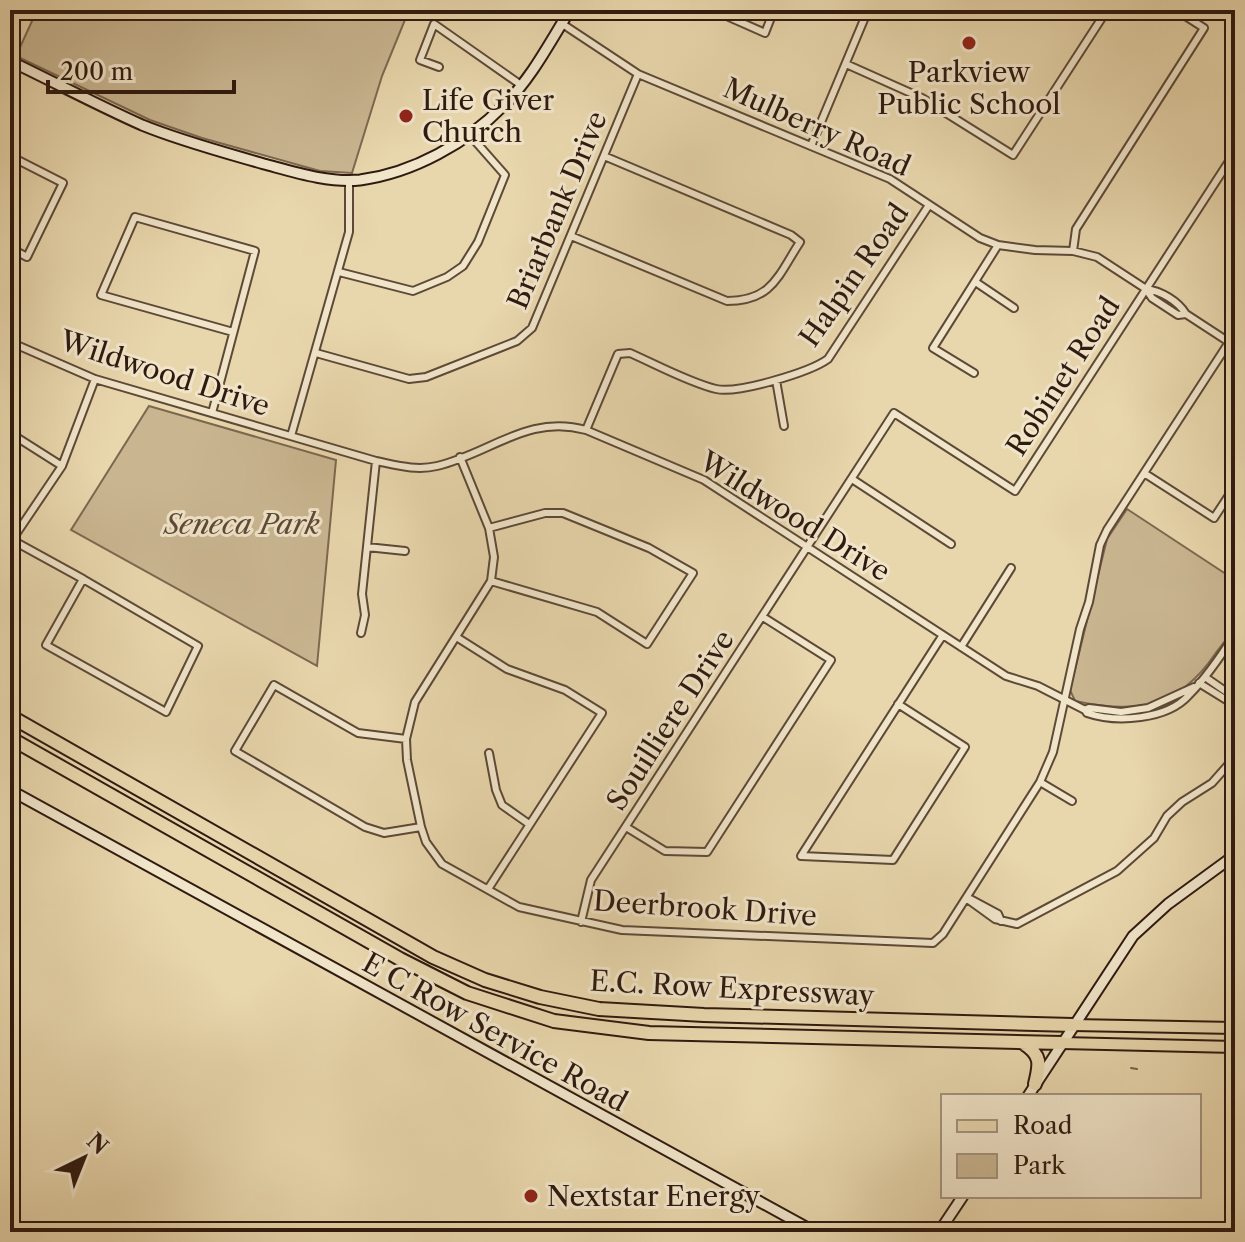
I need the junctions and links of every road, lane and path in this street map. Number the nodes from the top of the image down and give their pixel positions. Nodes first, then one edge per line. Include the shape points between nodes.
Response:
1 (570, 10) edge
2 (713, 10) edge
3 (774, 10) edge
4 (868, 10) edge
5 (1107, 10) edge
6 (1176, 10) edge
7 (561, 23) junction
8 (10, 61) edge
9 (846, 64) junction
10 (439, 67) dead end
11 (638, 74) junction
12 (521, 85) junction
13 (468, 133) junction
14 (811, 146) junction
15 (1235, 152) edge
16 (10, 156) edge
17 (604, 156) junction
18 (349, 180) junction
19 (929, 205) junction
20 (571, 236) junction
21 (998, 245) junction
22 (10, 248) edge
23 (1073, 251) junction
24 (339, 272) junction
25 (977, 283) junction
26 (1146, 289) junction
27 (1014, 308) dead end
28 (233, 332) junction
29 (1235, 333) edge
30 (10, 342) edge
31 (1232, 344) edge
32 (316, 353) junction
33 (974, 373) dead end
34 (95, 379) junction
35 (776, 380) junction
36 (212, 413) junction
37 (784, 426) dead end
38 (586, 430) junction
39 (10, 433) edge
40 (291, 436) junction
41 (460, 457) junction
42 (376, 461) junction
43 (62, 466) junction
44 (1144, 473) junction
45 (852, 479) junction
46 (1235, 486) edge
47 (489, 528) junction
48 (11, 541) edge
49 (951, 544) dead end
50 (367, 547) junction
51 (808, 547) junction
52 (405, 551) dead end
53 (1011, 568) dead end
54 (83, 579) junction
55 (491, 581) junction
56 (763, 617) junction
57 (361, 633) dead end
58 (1235, 634) edge
59 (943, 635) junction
60 (458, 638) junction
61 (961, 647) junction
62 (1200, 682) junction
63 (1064, 701) junction
64 (1235, 701) edge
65 (898, 704) junction
66 (10, 716) edge
67 (10, 738) edge
68 (406, 739) junction
69 (489, 753) dead end
70 (1235, 757) edge
71 (1040, 782) junction
72 (10, 790) edge
73 (1072, 801) dead end
74 (529, 824) junction
75 (421, 827) junction
76 (626, 827) junction
77 (1235, 855) edge
78 (488, 889) junction
79 (966, 898) junction
80 (581, 922) junction
81 (1073, 1025) junction
82 (1235, 1028) edge
83 (1020, 1041) junction
84 (1062, 1043) junction
85 (1235, 1047) edge
86 (1035, 1084) junction
87 (1029, 1094) edge
88 (962, 1198) edge
89 (815, 1232) edge
90 (939, 1232) edge

1 - 7 street
2 - 3 street via 765,33
4 - 9 street
5 - 9 street via 1013,155 922,98
6 - 23 street via 1204,28 1076,229
7 - 11 street, Mulberry Road
7 - 12 street
8 - 18 street via 142,125 201,146 312,176
9 - 14 street
10 - 12 street via 420,60 434,24
11 - 14 street, Mulberry Road
11 - 17 street, Briarbank Drive
12 - 13 street
13 - 18 street via 406,169
13 - 24 street via 505,175 463,266 413,291
14 - 19 street, Mulberry Road via 890,179
15 - 26 street, Robinet Road
16 - 22 street via 63,183 27,257
17 - 20 street, Briarbank Drive
17 - 20 street via 800,242 770,289 759,297 727,301
18 - 24 street via 349,232
19 - 21 street, Mulberry Road
19 - 35 street, Halpin Road via 828,359 815,369
20 - 32 street, Briarbank Drive via 532,328 517,341 409,379
21 - 23 street, Mulberry Road
21 - 25 street
23 - 26 street, Mulberry Road via 1097,257
24 - 32 street
25 - 27 street
25 - 33 street via 933,348
26 - 31 street, Mulberry Road
26 - 45 street, Robinet Road via 1015,491 894,413
28 - 28 street via 101,295 135,217 255,251
28 - 36 street
29 - 31 street
30 - 34 street, Wildwood Drive
31 - 44 street
32 - 40 street
34 - 36 street, Wildwood Drive
34 - 43 street
35 - 37 street
35 - 38 street, Halpin Road via 717,390 630,353 618,354
36 - 40 street, Wildwood Drive
38 - 41 street, Wildwood Drive via 545,425
38 - 51 street, Wildwood Drive via 704,480
39 - 43 street
40 - 42 street, Wildwood Drive
41 - 42 street, Wildwood Drive via 410,468
41 - 47 street, Deerbrook Drive
42 - 50 street
43 - 48 street
44 - 46 street via 1214,518
44 - 63 street via 1100,545
45 - 49 street
45 - 51 street, Robinet Road
47 - 55 street, Deerbrook Drive
47 - 55 street via 563,513 649,548 693,573 647,644 597,612
48 - 54 street
50 - 52 street
50 - 57 street
51 - 56 street, Souilliere Drive
51 - 59 street, Wildwood Drive
53 - 61 street
54 - 54 street via 46,645 166,712 198,646
55 - 60 street, Deerbrook Drive
56 - 76 street, Souilliere Drive
56 - 76 street via 831,660 707,852 665,851
58 - 62 street
59 - 61 street, Wildwood Drive
59 - 65 street
60 - 68 street, Deerbrook Drive via 415,702
60 - 74 street via 507,669 565,690 602,713
61 - 63 street, Wildwood Drive via 1006,676
62 - 63 street, Wildwood Drive via 1148,708 1121,712 1085,710
62 - 64 street
63 - 71 street
65 - 65 street via 882,730 801,856 893,860 965,747
66 - 81 highway, E.C. Row Expressway via 433,957 540,997 599,1009 704,1015
67 - 83 highway, E.C. Row Expressway via 400,959 467,993 554,1021 649,1033
68 - 75 street, Deerbrook Drive
68 - 75 street via 358,733 274,685 235,751 365,827 384,833
69 - 74 street via 502,805
70 - 79 street via 1212,783 1174,809 1154,838 1117,871 1017,924 1001,921 998,914
71 - 73 street
71 - 79 street
72 - 89 street, E C Row Service Road
74 - 78 street
75 - 78 street, Deerbrook Drive via 442,864
76 - 80 street, Souilliere Drive via 591,880
77 - 81 street via 1139,928
78 - 80 street, Deerbrook Drive via 519,907
79 - 80 street, Deerbrook Drive via 933,943 622,930
81 - 82 main road, E.C. Row Expressway
81 - 84 street
83 - 84 highway, E.C. Row Expressway
83 - 86 highway via 1039,1056
84 - 85 main road, E.C. Row Expressway
84 - 86 street
86 - 87 street
88 - 90 street

